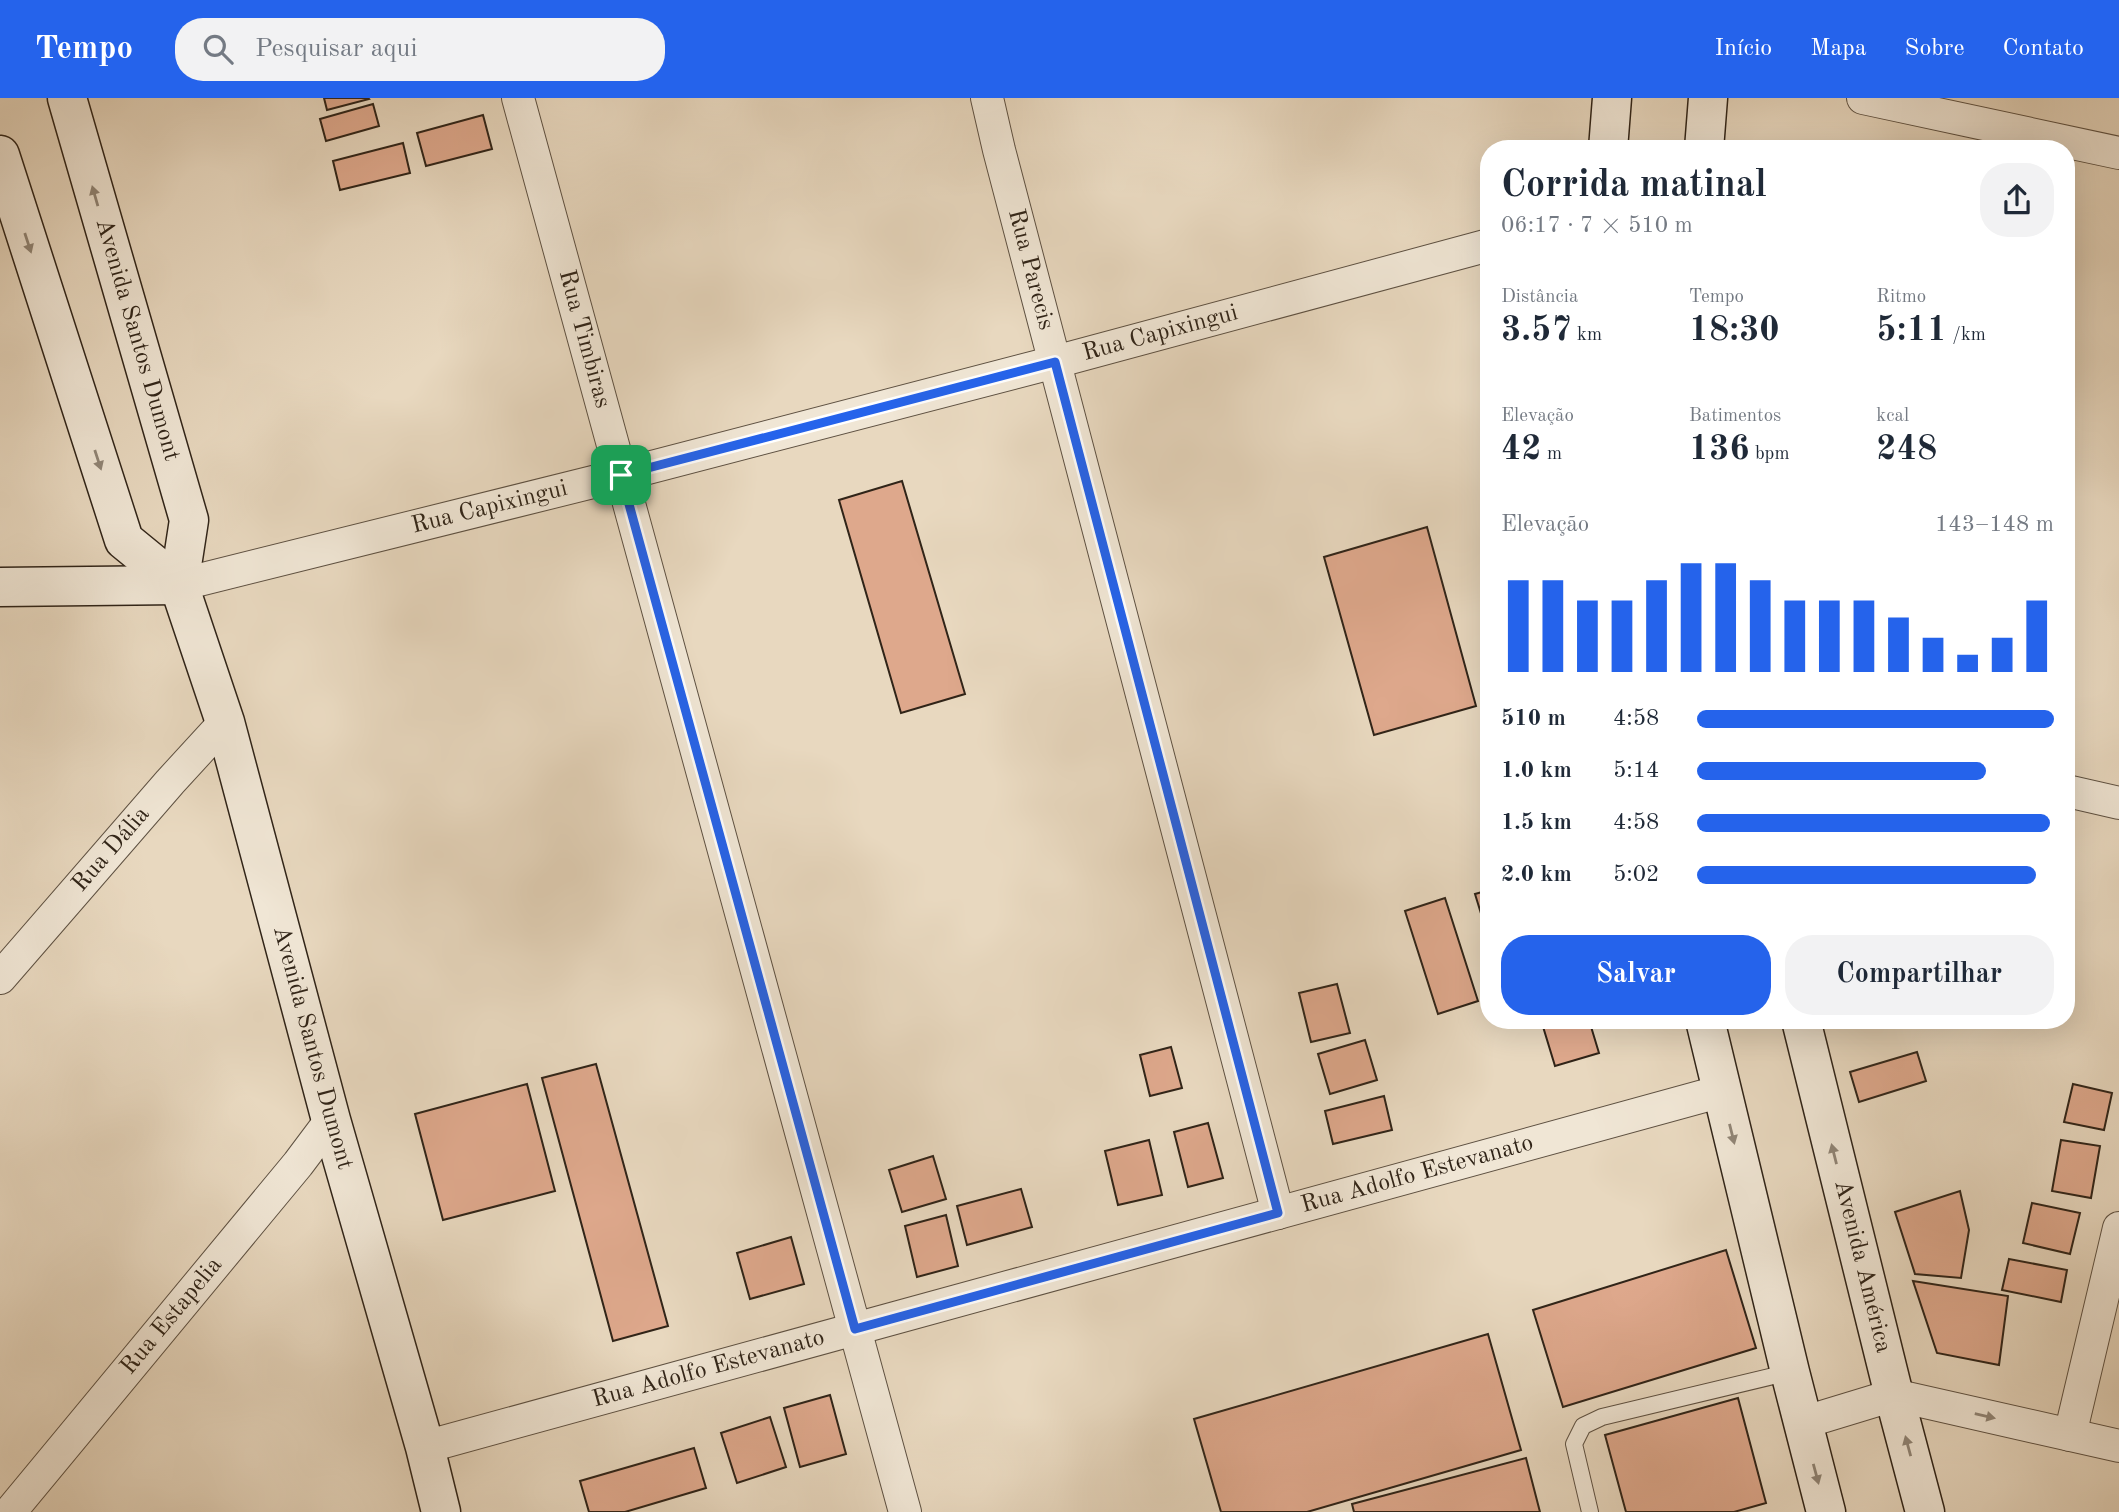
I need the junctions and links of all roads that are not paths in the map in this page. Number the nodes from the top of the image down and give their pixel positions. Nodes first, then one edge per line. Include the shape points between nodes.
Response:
1 (67, 98) edge
2 (517, 98) edge
3 (987, 98) edge
4 (1612, 98) edge
5 (1708, 98) edge
6 (1863, 98) edge
7 (2007, 139) edge
8 (1609, 140) edge
9 (1705, 140) edge
10 (2075, 148) edge
11 (2119, 153) edge
12 (0, 155) edge
13 (1480, 247) edge
14 (1055, 362) junction
15 (621, 475) junction
16 (179, 585) junction
17 (0, 587) edge
18 (225, 722) junction
19 (2075, 793) edge
20 (2119, 803) edge
21 (0, 978) edge
22 (1707, 1029) edge
23 (1803, 1029) edge
24 (1722, 1091) junction
25 (331, 1120) junction
26 (1278, 1213) junction
27 (2119, 1228) edge
28 (855, 1329) junction
29 (1790, 1372) junction
30 (1894, 1395) junction
31 (1802, 1423) junction
32 (2070, 1435) junction
33 (2119, 1446) edge
34 (425, 1447) junction
35 (0, 1505) edge
36 (10, 1512) edge
37 (441, 1512) edge
38 (905, 1512) edge
39 (1590, 1512) edge
40 (1826, 1512) edge
41 (1925, 1512) edge

16 -> 1 main road, Avenida Santos Dumont via 189,520
2 - 15 street, Rua Timbiras
3 - 14 street, Rua Parecis
4 - 8 main road
5 - 9 main road
6 - 7 street
10 - 11 street
12 -> 16 main road via 124,540
13 - 14 street, Rua Capixingui
14 - 15 street, Rua Capixingui
14 - 26 street, Rua Parecis
15 - 16 street, Rua Capixingui
15 - 28 street, Rua Timbiras
16 - 17 main road
16 - 18 main road, Avenida Santos Dumont
18 - 21 street, Rua Dália
18 - 25 main road, Avenida Santos Dumont
19 - 20 street
22 - 24 main road
30 -> 23 main road, Avenida América
24 - 26 street, Rua Adolfo Estevanato
24 -> 29 main road
25 - 34 main road, Avenida Santos Dumont
25 - 36 street, Rua Estapelia
26 - 28 street, Rua Adolfo Estevanato
27 - 32 street
28 - 34 street, Rua Adolfo Estevanato
28 - 38 street, Rua Timbiras
29 - 31 main road
29 - 39 lane via 1602,1417 1583,1426 1574,1444
30 - 31 street
30 -> 32 street
41 -> 30 main road, Avenida América
31 -> 40 main road
32 - 33 street
34 - 37 main road, Avenida Santos Dumont
35 - 36 street

